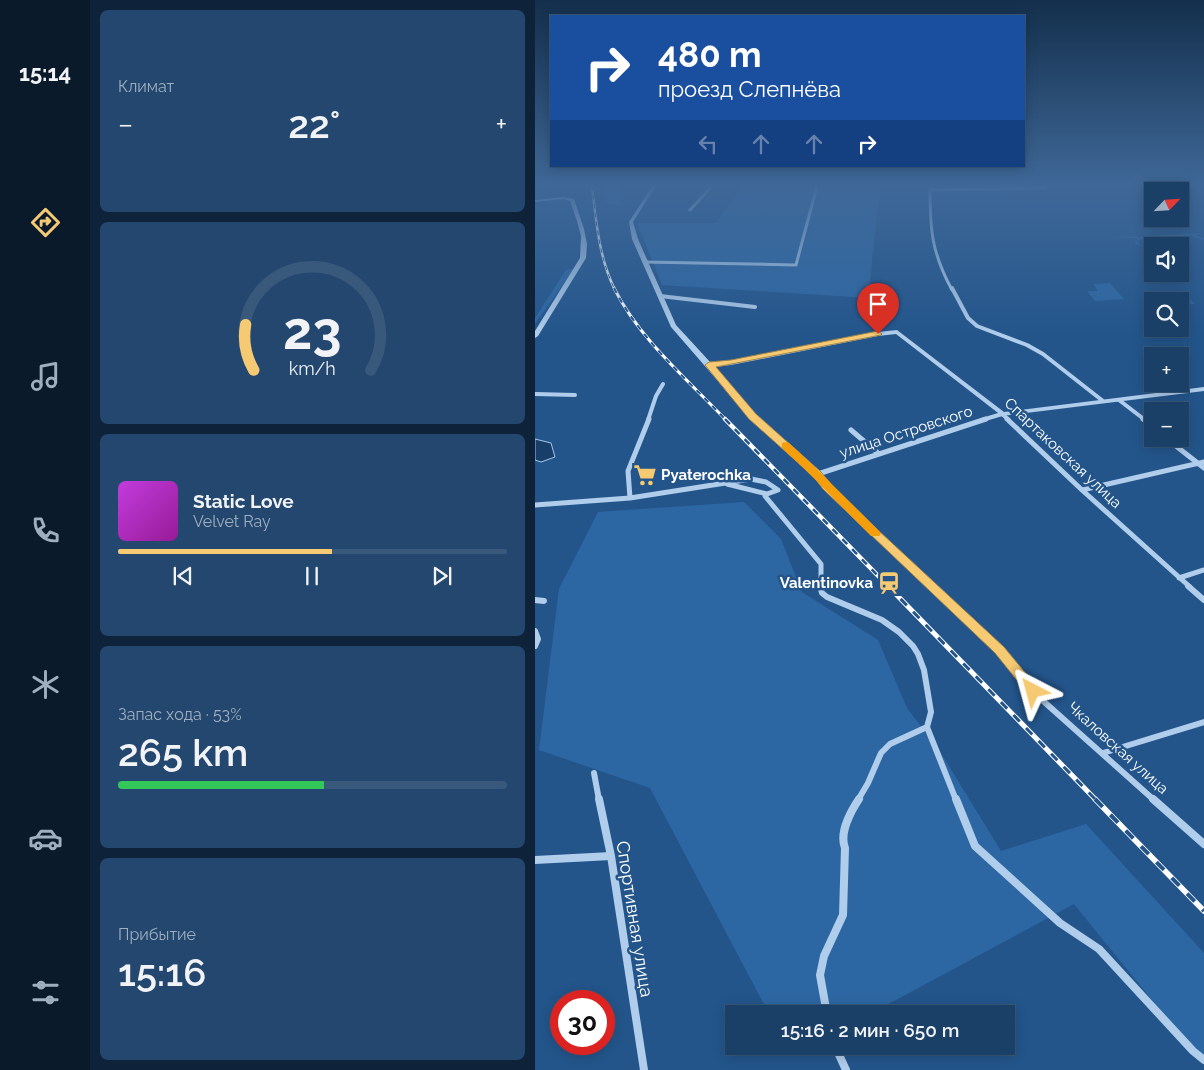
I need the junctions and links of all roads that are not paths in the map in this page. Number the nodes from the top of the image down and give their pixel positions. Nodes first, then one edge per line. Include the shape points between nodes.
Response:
1 (582, 236) edge
2 (634, 236) edge
3 (804, 236) edge
4 (932, 236) edge
5 (645, 262) junction
6 (660, 296) junction
7 (755, 306) dead end
8 (535, 336) edge
9 (709, 365) junction
10 (663, 384) dead end
11 (1204, 388) edge
12 (535, 394) edge
13 (575, 395) dead end
14 (1119, 400) junction
15 (1103, 401) junction
16 (1002, 414) junction
17 (1144, 420) edge
18 (851, 430) dead end
19 (1177, 447) edge
20 (879, 454) junction
21 (1204, 462) edge
22 (1197, 463) junction
23 (1204, 468) edge
24 (818, 474) junction
25 (727, 484) junction
26 (1082, 490) junction
27 (765, 496) junction
28 (630, 498) junction
29 (535, 505) edge
30 (1204, 570) edge
31 (1179, 578) junction
32 (535, 600) edge
33 (1204, 600) edge
34 (544, 601) dead end
35 (535, 631) edge
36 (535, 646) edge
37 (1204, 722) edge
38 (927, 727) junction
39 (1103, 752) junction
40 (593, 774) dead end
41 (1204, 844) edge
42 (611, 856) junction
43 (535, 860) edge
44 (825, 1005) edge
45 (839, 1055) edge
46 (1204, 1060) edge
47 (644, 1070) edge
48 (846, 1070) edge

1 - 8 street via 585,249 583,258
2 - 5 street, Чкаловская улица
3 - 5 street via 796,264
4 - 15 street via 945,276 968,318 977,326 1043,354
5 - 6 street, Чкаловская улица
6 - 7 street
6 - 9 street, Чкаловская улица via 673,326
9 - 16 street, Спартаковская улица via 897,332
9 - 24 street, Чкаловская улица via 753,416
10 - 28 street via 628,471
11 - 14 street
12 - 13 street
14 - 15 street
14 - 17 street
15 - 16 street
16 - 20 street, улица Островского
16 - 26 street, Спартаковская улица
18 - 20 street
19 - 22 street
20 - 24 street, улица Островского
21 - 22 street
22 - 23 street
22 - 26 street
24 - 39 street, Чкаловская улица via 827,487 1000,650 1033,691
25 - 27 street
25 - 27 street via 763,480 778,490
25 - 28 street
26 - 31 street, Спартаковская улица
27 - 38 street via 821,564 822,593 833,601 881,620 915,649 922,661 931,711
28 - 29 street
30 - 31 street
31 - 33 street, Спартаковская улица
32 - 34 street
35 - 36 street via 538,639
37 - 39 street
38 - 44 street via 884,748 849,814 843,842 843,915 824,956 820,975
38 - 46 street via 975,846 1060,923 1099,949
39 - 41 street, Чкаловская улица
40 - 42 street, Спортивная улица
42 - 43 street
42 - 47 street, Спортивная улица
45 - 48 street

